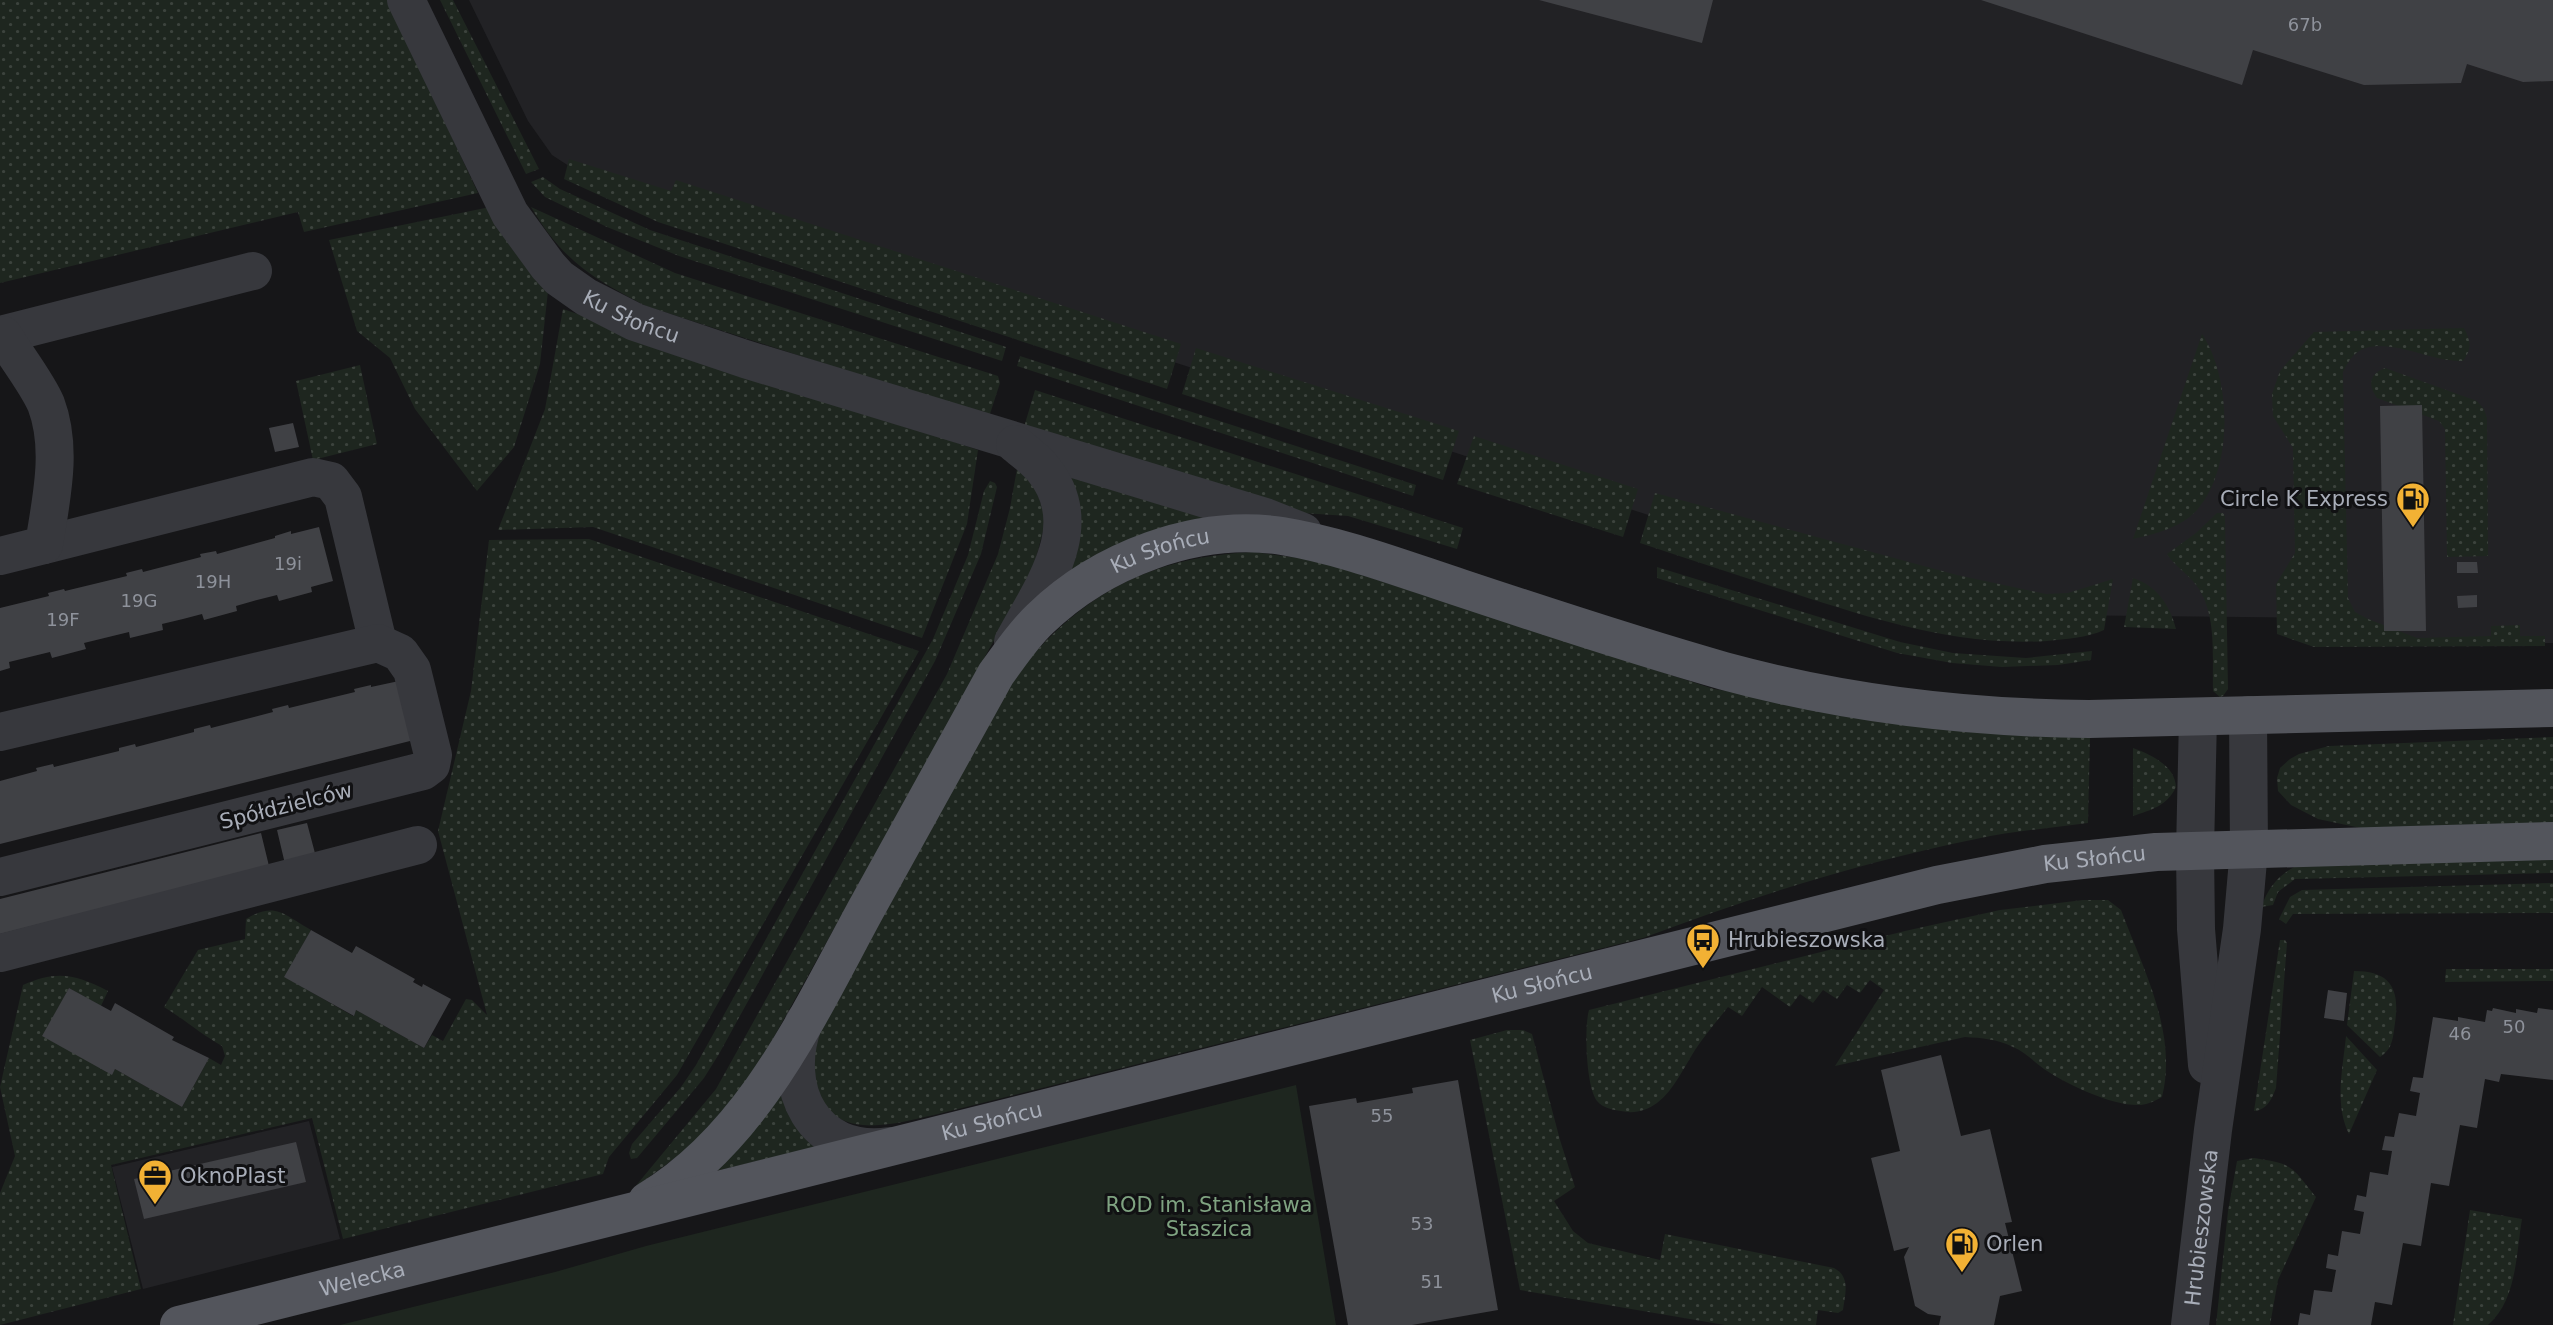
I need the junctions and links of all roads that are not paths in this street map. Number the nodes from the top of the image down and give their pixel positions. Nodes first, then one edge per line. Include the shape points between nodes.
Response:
1 (406, 0) edge
2 (253, 271) dead end
3 (1, 335) edge
4 (1011, 440) junction
5 (44, 545) junction
6 (0, 556) edge
7 (1365, 557) junction
8 (378, 643) junction
9 (996, 674) junction
10 (2553, 708) edge
11 (2248, 715) junction
12 (2198, 716) junction
13 (0, 732) edge
14 (2553, 841) edge
15 (418, 845) dead end
16 (2249, 849) junction
17 (2195, 851) junction
18 (0, 877) edge
19 (0, 953) edge
20 (805, 1020) junction
21 (2213, 1130) junction
22 (896, 1145) junction
23 (614, 1217) junction
24 (548, 1233) joint
25 (179, 1325) edge
26 (2190, 1325) edge

1 - 4 street, Ku Słońcu via 510,214 536,252 572,288 659,331
2 - 3 street
3 - 5 street via 46,404 54,440 54,480
4 - 7 street, Ku Słońcu via 1265,517
4 - 9 street, Ku Słońcu via 1053,484 1063,532 1050,573
5 - 6 street
5 - 8 street via 313,477 331,481 343,497
7 - 9 main road, Ku Słońcu via 1263,534 1219,536 1147,552 1054,605
7 - 12 main road, Ku Słońcu via 1726,671 1821,692 1897,705 2023,717
8 - 13 street
8 - 18 street, Spółdzielców via 400,653 412,670 433,755 431,765 423,771
9 - 20 main road, Ku Słońcu
10 - 11 main road, Ku Słońcu
11 - 12 main road, Ku Słońcu
11 - 16 street
12 - 17 street
14 - 16 main road, Ku Słońcu
15 - 19 street
16 - 17 main road, Ku Słońcu
16 - 21 street, Hrubieszowska
17 - 21 street, Hrubieszowska via 2196,929
17 - 22 main road, Ku Słońcu via 2088,858 1948,882
20 - 22 street, Ku Słońcu via 795,1076 811,1118 849,1143
20 - 23 main road, Ku Słońcu via 751,1105 719,1144 664,1190
21 - 26 street, Hrubieszowska
22 - 23 main road, Ku Słońcu
23 - 24 main road, Ku Słońcu
24 - 25 main road, Welecka

